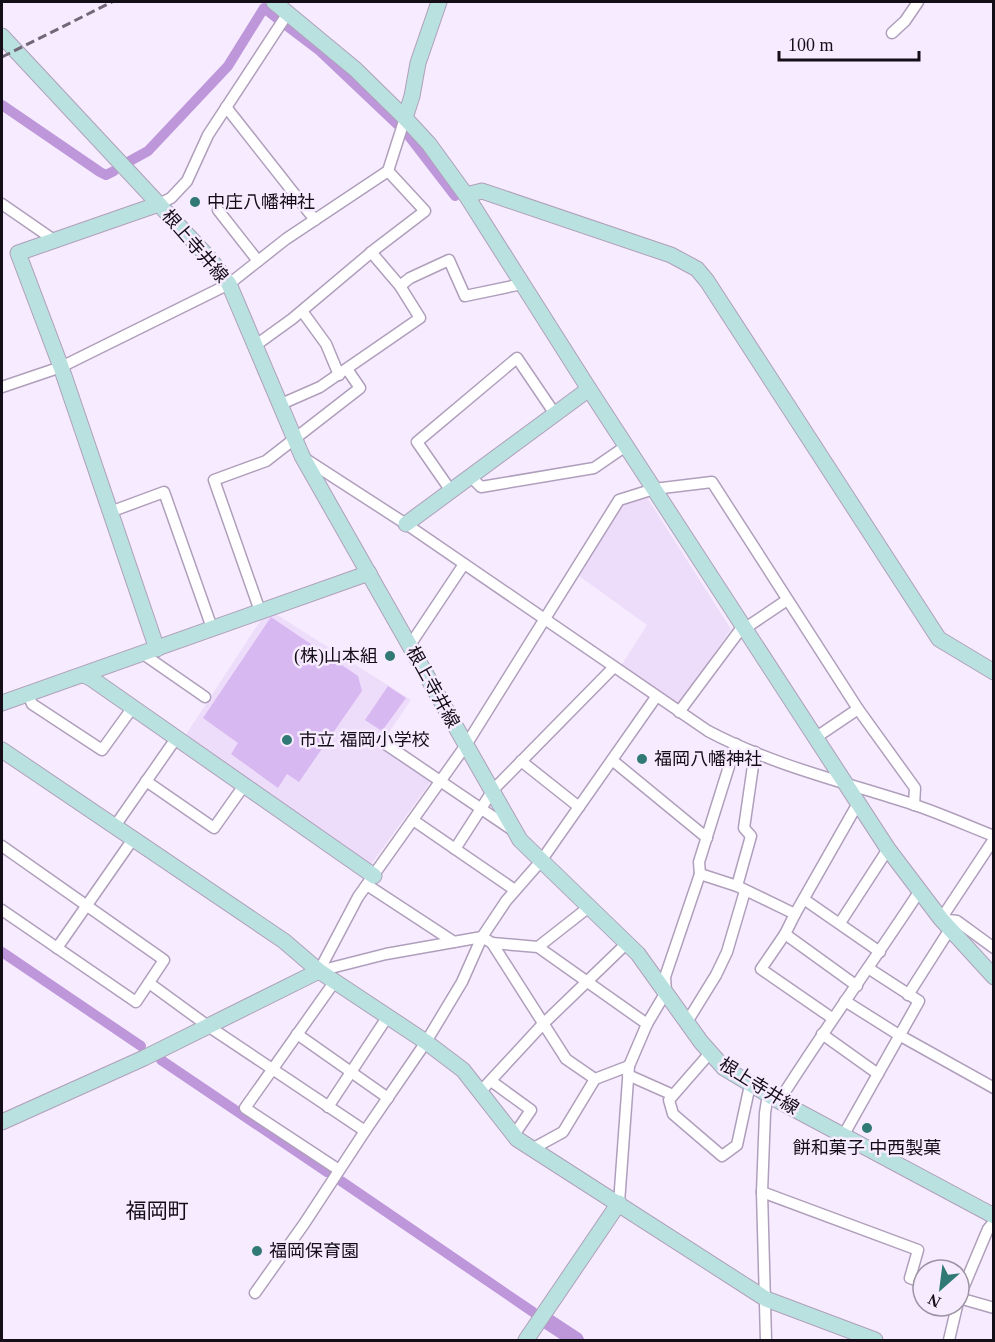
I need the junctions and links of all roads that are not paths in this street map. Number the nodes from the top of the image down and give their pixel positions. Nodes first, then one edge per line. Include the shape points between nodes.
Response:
1 (274, 2) edge
2 (439, 2) edge
3 (918, 2) edge
4 (288, 13) junction
5 (892, 33) dead end
6 (2, 36) edge
7 (226, 107) junction
8 (405, 118) junction
9 (388, 171) junction
10 (466, 195) junction
11 (2, 204) edge
12 (159, 204) junction
13 (218, 210) dead end
14 (315, 220) junction
15 (54, 240) junction
16 (371, 252) junction
17 (258, 261) junction
18 (229, 284) junction
19 (522, 284) junction
20 (399, 286) junction
21 (302, 311) junction
22 (256, 345) junction
23 (61, 367) junction
24 (343, 372) junction
25 (2, 387) edge
26 (589, 389) junction
27 (279, 405) junction
28 (555, 414) junction
29 (293, 439) junction
30 (626, 446) junction
31 (302, 456) junction
32 (471, 477) junction
33 (654, 489) junction
34 (451, 491) junction
35 (110, 512) junction
36 (406, 524) junction
37 (464, 564) junction
38 (369, 573) junction
39 (787, 600) junction
40 (260, 611) junction
41 (546, 619) junction
42 (743, 626) junction
43 (212, 628) junction
44 (410, 645) junction
45 (150, 651) junction
46 (614, 667) junction
47 (993, 672) edge
48 (84, 675) junction
49 (28, 694) junction
50 (205, 697) dead end
51 (656, 697) junction
52 (2, 703) edge
53 (133, 707) junction
54 (858, 709) junction
55 (679, 712) junction
56 (177, 737) junction
57 (814, 738) junction
58 (736, 744) junction
59 (387, 745) dead end
60 (466, 746) junction
61 (755, 752) junction
62 (4, 757) edge
63 (612, 760) junction
64 (521, 761) junction
65 (146, 781) junction
66 (440, 782) junction
67 (245, 784) junction
68 (844, 784) junction
69 (493, 790) junction
70 (857, 805) junction
71 (914, 805) junction
72 (579, 807) junction
73 (480, 810) junction
74 (413, 820) junction
75 (115, 826) junction
76 (517, 833) junction
77 (707, 838) junction
78 (993, 838) edge
79 (133, 839) junction
80 (2, 846) edge
81 (455, 849) junction
82 (888, 849) junction
83 (540, 861) junction
84 (700, 874) junction
85 (370, 880) junction
86 (741, 888) junction
87 (515, 891) junction
88 (920, 892) junction
89 (805, 900) junction
90 (87, 906) junction
91 (589, 907) junction
92 (2, 910) edge
93 (795, 914) junction
94 (840, 923) junction
95 (946, 924) junction
96 (785, 934) junction
97 (487, 940) junction
98 (454, 942) junction
99 (627, 943) junction
100 (538, 947) junction
101 (57, 948) junction
102 (993, 948) edge
103 (880, 952) junction
104 (868, 968) junction
105 (319, 971) junction
106 (993, 977) edge
107 (335, 981) junction
108 (586, 982) junction
109 (149, 983) junction
110 (857, 986) junction
111 (666, 992) junction
112 (908, 995) junction
113 (845, 1000) junction
114 (388, 1017) junction
115 (832, 1018) junction
116 (687, 1022) junction
117 (647, 1024) junction
118 (542, 1025) junction
119 (208, 1026) junction
120 (297, 1034) junction
121 (822, 1034) junction
122 (899, 1035) junction
123 (426, 1042) junction
124 (710, 1053) junction
125 (272, 1069) junction
126 (629, 1070) junction
127 (351, 1072) junction
128 (878, 1074) junction
129 (595, 1079) junction
130 (750, 1085) junction
131 (485, 1087) junction
132 (993, 1088) edge
133 (673, 1095) junction
134 (388, 1098) junction
135 (773, 1098) junction
136 (328, 1107) junction
137 (2, 1122) edge
138 (365, 1131) junction
139 (514, 1135) junction
140 (843, 1136) junction
141 (532, 1149) junction
142 (339, 1170) junction
143 (762, 1192) junction
144 (619, 1203) junction
145 (993, 1216) edge
146 (993, 1222) edge
147 (916, 1258) edge
148 (971, 1269) edge
149 (255, 1293) dead end
150 (766, 1299) junction
151 (971, 1302) edge
152 (993, 1308) edge
153 (954, 1318) edge
154 (526, 1341) edge
155 (766, 1341) edge
156 (875, 1341) edge
157 (949, 1341) edge

1 - 4 street
2 - 8 street
3 - 5 street
4 - 7 street
4 - 8 street via 355,69
6 - 12 street, 根上寺井線
7 - 12 street via 187,180 171,198
7 - 14 street
8 - 9 street
8 - 10 street
9 - 14 street
9 - 16 street via 425,211
10 - 19 street
10 - 47 street via 482,191 671,255 697,269 939,639
11 - 15 street
12 - 15 street
12 - 18 street, 根上寺井線
13 - 17 street
14 - 17 street
15 - 23 street via 18,253
16 - 20 street
16 - 21 street
17 - 18 street
18 - 22 street, 根上寺井線
18 - 23 street
19 - 20 street via 465,296 449,260
19 - 26 street
20 - 24 street via 420,318
21 - 22 street
21 - 24 street
22 - 27 street, 根上寺井線
23 - 25 street
23 - 35 street
24 - 27 street
24 - 29 street via 360,388
26 - 28 street
26 - 30 street
27 - 29 street, 根上寺井線
28 - 32 street
28 - 34 street via 517,358 417,442
29 - 31 street, 根上寺井線
29 - 40 street via 266,461 214,480
30 - 32 street via 594,468 481,487
30 - 33 street
31 - 36 street
31 - 38 street, 根上寺井線
32 - 34 street
33 - 39 street via 712,482
33 - 41 street via 620,500
33 - 42 street
34 - 36 street
35 - 43 street via 164,492
35 - 45 street
36 - 37 street
37 - 41 street
37 - 44 street
38 - 40 street
38 - 44 street, 根上寺井線
39 - 42 street
39 - 54 street
40 - 43 street
41 - 46 street
41 - 60 street
42 - 55 street
42 - 57 street
43 - 45 street
44 - 60 street, 根上寺井線
45 - 48 street
45 - 50 street
46 - 51 street
46 - 64 street
48 - 49 street
48 - 53 street
49 - 52 street
49 - 53 street via 32,704 102,750
51 - 55 street
51 - 63 street
53 - 56 street
54 - 57 street
54 - 71 street via 915,788
55 - 58 street
56 - 65 street
56 - 67 street
57 - 68 street
58 - 61 street
58 - 77 street
59 - 66 street
60 - 66 street
60 - 69 street, 根上寺井線
61 - 68 street
61 - 86 street via 744,828 751,836
62 - 75 street
63 - 72 street
63 - 77 street
64 - 69 street
64 - 72 street
65 - 67 street via 214,828
65 - 75 street
66 - 73 street
66 - 74 street
67 - 85 street
68 - 70 street
68 - 71 street
69 - 73 street
69 - 76 street, 根上寺井線
70 - 82 street
70 - 89 street
71 - 78 street
72 - 83 street
73 - 76 street
73 - 81 street
74 - 81 street
74 - 85 street
75 - 79 street
76 - 83 street, 根上寺井線
77 - 84 street via 699,862
78 - 95 street
79 - 90 street
79 - 105 street via 284,941
80 - 90 street
81 - 87 street
82 - 88 street
82 - 94 street
83 - 87 street
83 - 91 street, 根上寺井線
84 - 86 street
84 - 111 street via 665,977
85 - 98 street
85 - 105 street
86 - 93 street
86 - 116 street via 727,952
87 - 97 street
88 - 95 street
88 - 103 street
89 - 93 street
89 - 94 street
90 - 101 street
90 - 109 street via 164,960
91 - 99 street, 根上寺井線
91 - 100 street
92 - 101 street
93 - 96 street
94 - 103 street
95 - 102 street via 957,921
95 - 106 street
95 - 112 street
96 - 110 street
96 - 115 street via 761,969
97 - 98 street
97 - 100 street
97 - 118 street
97 - 123 street
98 - 105 street
99 - 108 street
99 - 111 street, 根上寺井線
100 - 108 street
101 - 109 street via 136,1002
103 - 104 street
104 - 110 street
104 - 112 street
105 - 107 street
105 - 119 street
107 - 114 street
107 - 120 street
108 - 117 street
108 - 118 street
109 - 119 street
110 - 113 street
111 - 116 street, 根上寺井線
111 - 117 street
112 - 122 street via 919,1001
113 - 115 street
113 - 122 street
114 - 123 street
114 - 127 street
115 - 121 street
116 - 124 street, 根上寺井線
117 - 126 street
118 - 129 street via 566,1059
118 - 131 street
119 - 125 street
119 - 137 street
120 - 125 street
120 - 127 street
121 - 128 street
121 - 135 street
122 - 128 street
122 - 132 street
123 - 131 street
123 - 134 street
124 - 130 street, 根上寺井線
124 - 133 street
125 - 136 street
125 - 142 street via 244,1108
126 - 129 street
126 - 133 street
126 - 144 street
127 - 134 street
127 - 136 street
128 - 140 street
129 - 141 street via 563,1132
130 - 133 street via 738,1144 722,1156 673,1114 669,1100
130 - 135 street, 根上寺井線
131 - 139 street
131 - 139 street via 531,1110
134 - 138 street
135 - 140 street, 根上寺井線
135 - 143 street via 765,1113
136 - 138 street
138 - 142 street
139 - 141 street
140 - 145 street, 根上寺井線
141 - 144 street
142 - 149 street
143 - 147 street via 918,1250
143 - 150 street
144 - 150 street
144 - 154 street
146 - 148 street
150 - 155 street
150 - 156 street
151 - 152 street
153 - 157 street

